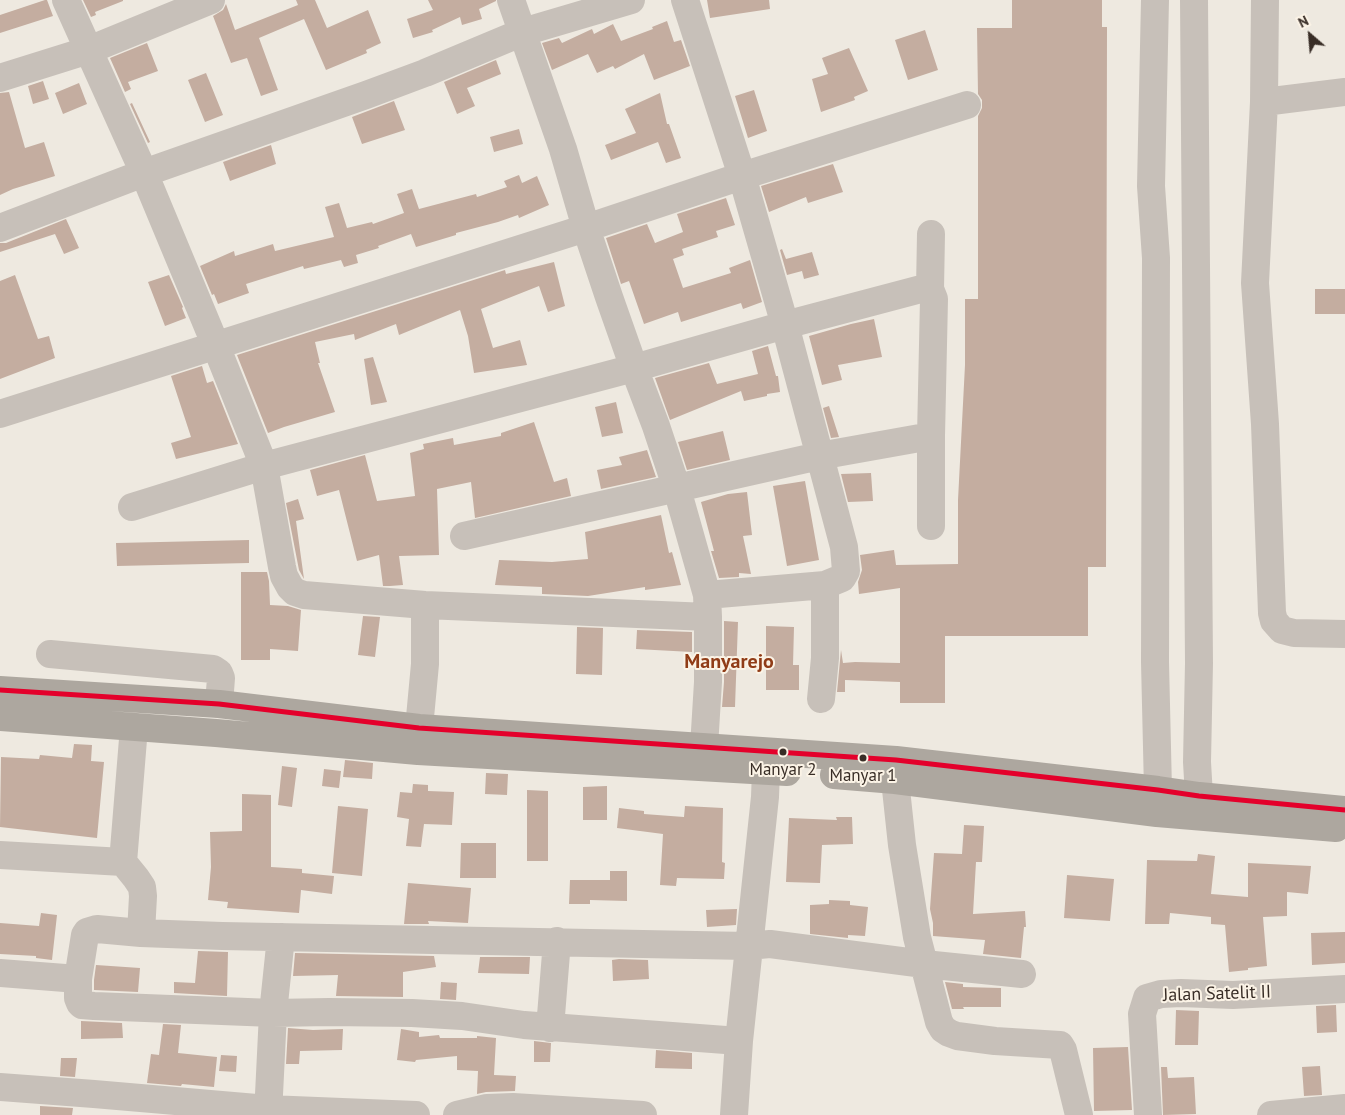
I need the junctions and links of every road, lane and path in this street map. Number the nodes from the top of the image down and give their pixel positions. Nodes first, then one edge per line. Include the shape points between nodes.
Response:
1 (66, 0) edge
2 (211, 0) edge
3 (511, 0) edge
4 (630, 0) edge
5 (685, 0) edge
6 (1155, 0) edge
7 (1194, 0) edge
8 (1265, 0) edge
9 (523, 32) junction
10 (89, 50) junction
11 (0, 78) edge
12 (1345, 92) edge
13 (1264, 102) junction
14 (966, 105) dead end
15 (144, 173) junction
16 (742, 176) junction
17 (0, 228) edge
18 (586, 228) junction
19 (931, 234) dead end
20 (1156, 258) junction
21 (1195, 260) junction
22 (930, 289) junction
23 (785, 325) junction
24 (216, 346) junction
25 (634, 368) junction
26 (0, 414) edge
27 (931, 436) junction
28 (819, 456) junction
29 (264, 466) junction
30 (677, 489) junction
31 (132, 507) dead end
32 (931, 526) dead end
33 (464, 536) dead end
34 (825, 585) junction
35 (425, 605) junction
36 (707, 606) junction
37 (1345, 634) edge
38 (50, 654) dead end
39 (0, 690) edge
40 (821, 699) dead end
41 (219, 704) junction
42 (0, 717) edge
43 (134, 727) junction
44 (419, 728) junction
45 (704, 747) junction
46 (766, 770) junction
47 (895, 780) junction
48 (1158, 790) junction
49 (1200, 796) junction
50 (1345, 810) edge
51 (1345, 829) edge
52 (0, 855) edge
53 (123, 862) junction
54 (141, 933) junction
55 (281, 937) junction
56 (557, 942) junction
57 (748, 946) junction
58 (924, 964) junction
59 (0, 973) edge
60 (1022, 974) dead end
61 (78, 979) junction
62 (1345, 988) edge
63 (273, 1013) junction
64 (550, 1028) junction
65 (739, 1041) junction
66 (0, 1087) edge
67 (1345, 1108) edge
68 (268, 1112) edge
69 (465, 1114) edge
70 (416, 1115) edge
71 (643, 1115) edge
72 (734, 1115) edge
73 (1079, 1115) edge
74 (1148, 1115) edge
75 (1271, 1115) edge

1 - 10 street
2 - 10 street
3 - 9 street
4 - 9 street
5 - 16 street
6 - 20 street via 1151,186
7 - 21 street
8 - 13 street
9 - 15 street via 426,73
9 - 18 street via 564,149
10 - 11 street
10 - 15 street
12 - 13 street
13 - 37 street via 1255,282 1265,424 1272,612 1274,621 1282,630
14 - 16 street
15 - 17 street
15 - 24 street
16 - 18 street
16 - 23 street
18 - 24 street
18 - 25 street
19 - 22 street
20 - 21 street
20 - 48 street
21 - 49 street via 1197,762
22 - 23 street
22 - 27 street via 934,298
23 - 25 street
23 - 28 street
24 - 26 street
24 - 29 street
25 - 29 street
25 - 30 street
27 - 28 street
27 - 32 street
28 - 30 street
28 - 34 street via 844,547 846,571 842,578
29 - 31 street
29 - 35 street via 284,576 295,592 304,596
30 - 33 street
30 - 36 street
34 - 36 street
34 - 40 street via 825,658
35 - 36 street
35 - 44 street via 425,664
36 - 45 street via 708,682
38 - 41 street via 213,669 221,678
39 - 41 highway
41 - 44 highway
42 - 43 highway
43 - 46 highway via 418,751
43 - 53 street
44 - 45 highway
45 - 48 highway via 896,760
46 - 47 highway
46 - 57 street
47 - 51 highway via 1157,813
47 - 58 street via 902,845
48 - 49 highway
49 - 50 highway
52 - 53 street
53 - 54 street via 142,887
54 - 55 street
54 - 61 street via 97,929 87,932
55 - 56 street
55 - 63 street
56 - 57 street
56 - 64 street
57 - 58 street via 770,944
57 - 65 street
58 - 60 street
58 - 73 street via 939,1022 949,1033 995,1041 1060,1045
59 - 61 street
61 - 63 street via 78,998 82,1005
62 - 74 street, Jalan Satelit II via 1233,994 1181,993 1148,998 1142,1014
63 - 64 street via 412,1013
63 - 68 street
64 - 65 street
65 - 72 street
66 - 68 street
67 - 75 street
68 - 70 street
69 - 71 street via 487,1108 513,1107

